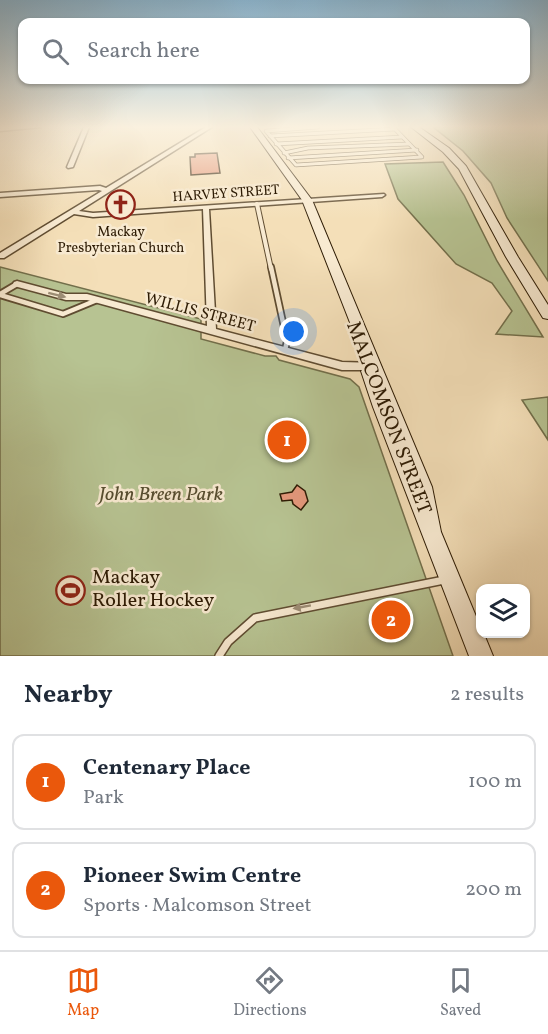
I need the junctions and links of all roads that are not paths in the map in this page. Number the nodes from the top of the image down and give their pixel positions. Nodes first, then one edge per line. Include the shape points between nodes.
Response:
1 (74, 158) edge
2 (161, 158) edge
3 (276, 158) edge
4 (288, 158) joint
5 (294, 158) edge
6 (413, 158) edge
7 (453, 158) edge
8 (70, 167) dead end
9 (107, 191) junction
10 (0, 195) edge
11 (382, 195) dead end
12 (307, 200) junction
13 (257, 204) junction
14 (206, 207) junction
15 (73, 212) junction
16 (1, 256) edge
17 (512, 257) junction
18 (17, 284) joint
19 (0, 295) edge
20 (97, 300) junction
21 (548, 306) edge
22 (548, 315) edge
23 (212, 331) junction
24 (284, 351) junction
25 (372, 367) junction
26 (451, 579) junction
27 (219, 656) edge
28 (481, 656) edge

1 - 8 street
2 - 9 street
3 - 12 main road, MALCOMSON STREET
4 - 5 lane
4 - 6 lane via 300,165
7 - 17 main road via 463,168
9 - 10 street
9 - 15 street
11 - 12 street, HARVEY STREET
12 - 13 street, HARVEY STREET
12 - 25 main road, MALCOMSON STREET via 348,306 348,316
13 - 14 street, HARVEY STREET
13 - 24 lane via 287,341
14 - 15 street, HARVEY STREET via 93,215
14 - 23 street
15 - 16 street
17 - 21 main road
17 - 22 main road
18 - 19 lane
18 -> 20 street, WILLIS STREET via 66,297
19 - 20 lane via 63,314
20 - 23 street, WILLIS STREET
23 - 24 street, WILLIS STREET
24 - 25 street, WILLIS STREET via 342,366
25 - 26 main road, MALCOMSON STREET via 411,487
26 -> 27 lane via 255,618 228,642
26 - 28 main road, MALCOMSON STREET

